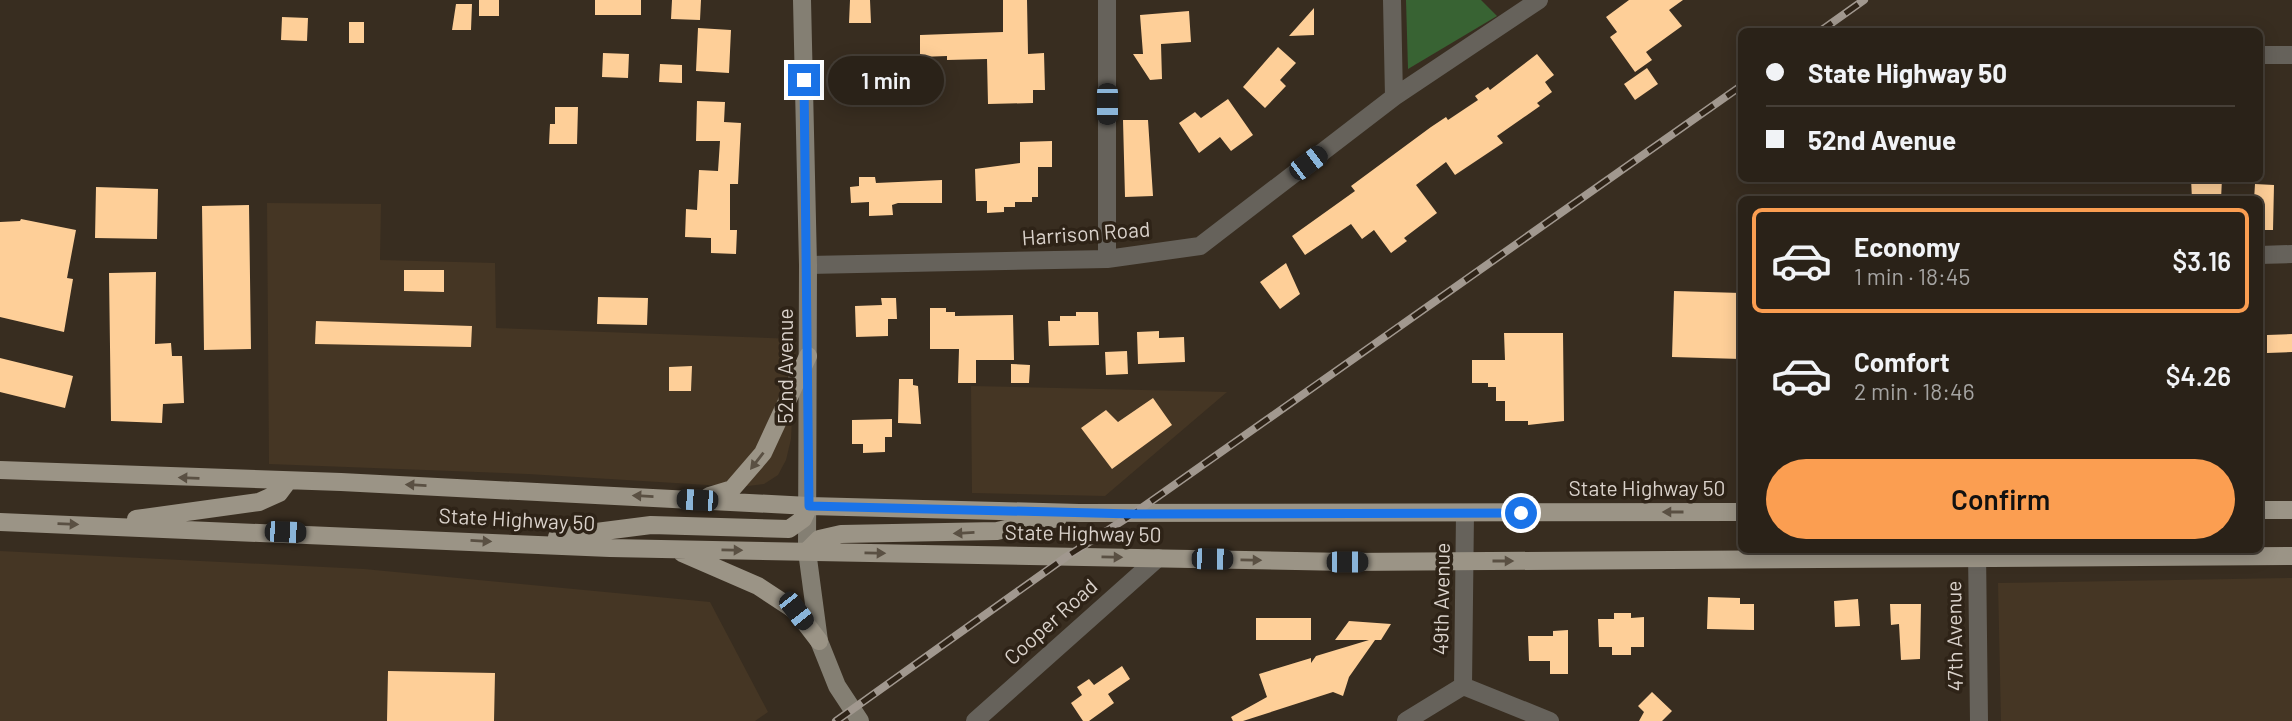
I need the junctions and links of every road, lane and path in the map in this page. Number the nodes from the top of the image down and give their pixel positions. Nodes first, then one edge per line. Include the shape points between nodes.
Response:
1 (802, 0) edge
2 (1107, 0) edge
3 (1392, 0) edge
4 (1539, 0) edge
5 (2263, 55) edge
6 (2292, 55) edge
7 (1394, 97) junction
8 (2292, 254) edge
9 (2263, 255) edge
10 (1107, 259) junction
11 (808, 265) junction
12 (808, 356) junction
13 (0, 470) edge
14 (288, 481) junction
15 (697, 500) junction
16 (809, 506) junction
17 (2263, 510) edge
18 (2292, 510) edge
19 (1738, 512) edge
20 (1079, 513) junction
21 (1465, 513) junction
22 (0, 522) edge
23 (98, 525) junction
24 (519, 543) junction
25 (672, 549) junction
26 (807, 551) junction
27 (1977, 554) edge
28 (2292, 556) edge
29 (1158, 558) junction
30 (1465, 561) junction
31 (820, 641) junction
32 (1464, 686) junction
33 (860, 721) edge
34 (975, 721) edge
35 (1406, 721) edge
36 (1550, 721) edge
37 (1979, 721) edge

1 - 11 street, 52nd Avenue
2 - 10 street
3 - 7 street
4 - 7 street, Harrison Road
5 - 6 street
7 - 10 street, Harrison Road via 1200,246
8 - 9 street
10 - 11 street, Harrison Road
11 - 12 street, 52nd Avenue
12 -> 15 main road via 763,453 732,489
12 - 16 street, 52nd Avenue
14 -> 13 main road, State Highway 50
15 -> 14 main road, State Highway 50
14 - 23 main road via 279,493 259,502
15 - 16 main road, State Highway 50
16 - 20 main road, State Highway 50
16 - 24 main road via 803,519 789,529 651,525
16 - 26 street, 52nd Avenue
17 - 18 main road
19 -> 21 main road, State Highway 50
20 - 21 main road, State Highway 50
20 -> 26 main road via 997,531 841,534 819,539
21 - 30 street, 49th Avenue
22 -> 23 main road, State Highway 50
23 -> 24 main road, State Highway 50
24 - 25 main road, State Highway 50
25 -> 26 main road, State Highway 50
25 - 31 main road via 758,586 796,611
26 -> 29 main road, State Highway 50
26 - 31 street, 52nd Avenue
27 - 28 main road, State Highway 50
30 -> 27 main road, State Highway 50
27 - 37 street, 47th Avenue
29 -> 30 main road, State Highway 50
29 - 34 street, Cooper Road
30 - 32 street, 49th Avenue
31 - 33 street, 52nd Avenue via 837,686
32 - 35 street
32 - 36 street

